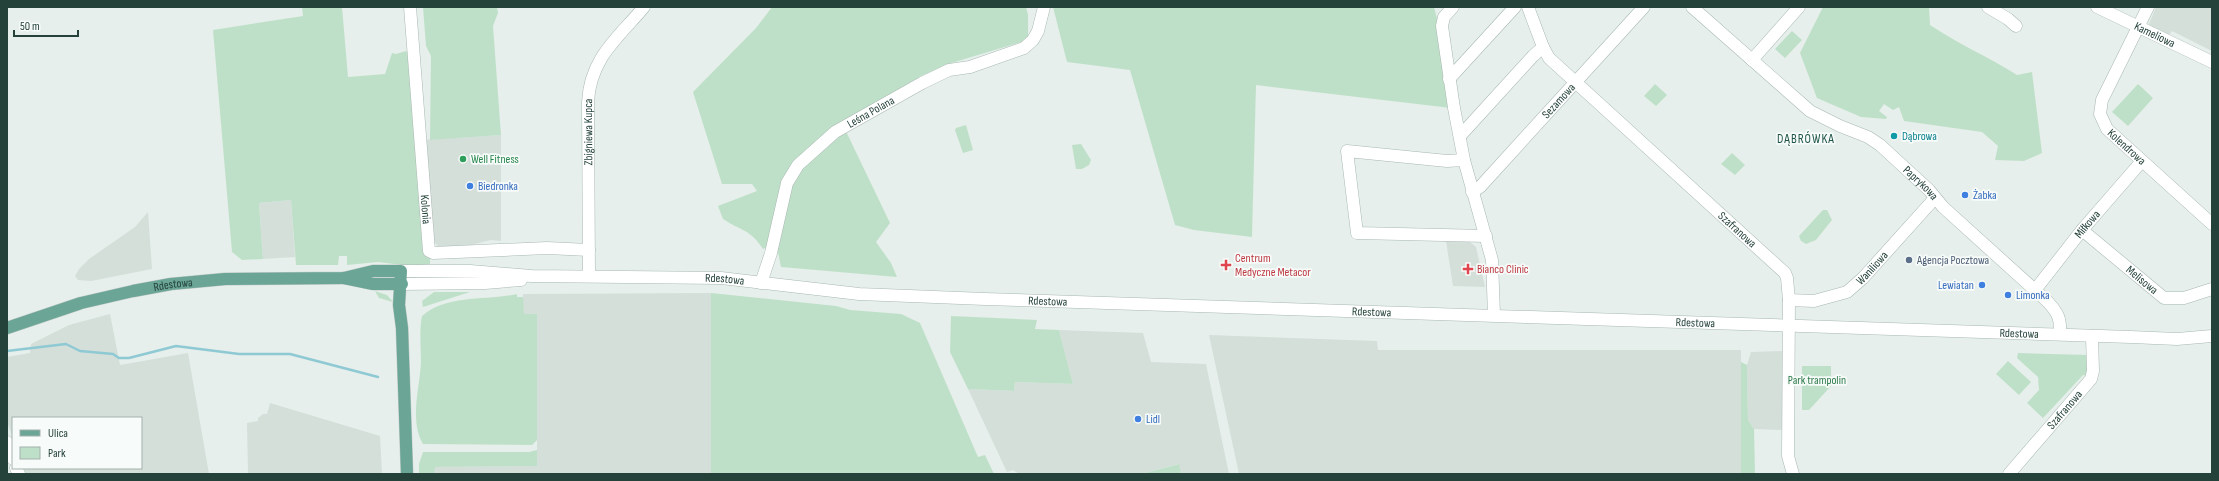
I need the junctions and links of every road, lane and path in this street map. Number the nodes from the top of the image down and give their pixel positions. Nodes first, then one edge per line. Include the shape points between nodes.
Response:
1 (410, 7) edge
2 (644, 7) edge
3 (1044, 7) edge
4 (1453, 7) edge
5 (1515, 7) edge
6 (1528, 7) edge
7 (1644, 7) edge
8 (1692, 7) edge
9 (1799, 7) edge
10 (1988, 7) edge
11 (2097, 7) edge
12 (2148, 7) edge
13 (2016, 26) dead end
14 (2138, 27) junction
15 (1543, 47) junction
16 (1752, 60) junction
17 (2212, 62) edge
18 (1449, 79) junction
19 (1576, 83) junction
20 (1460, 136) junction
21 (1464, 160) junction
22 (2142, 161) junction
23 (1472, 192) junction
24 (1935, 198) junction
25 (2212, 224) edge
26 (2082, 230) junction
27 (1486, 236) junction
28 (588, 250) junction
29 (401, 271) junction
30 (531, 276) junction
31 (589, 276) junction
32 (344, 278) junction
33 (761, 283) junction
34 (402, 284) junction
35 (2212, 289) edge
36 (2035, 290) junction
37 (1789, 300) junction
38 (1494, 316) junction
39 (1788, 326) junction
40 (7, 328) edge
41 (2060, 334) junction
42 (2092, 336) junction
43 (2212, 336) edge
44 (7, 442) edge
45 (12, 456) edge
46 (408, 474) edge
47 (1793, 474) edge
48 (2010, 474) edge

1 - 28 street, Kolonia via 429,251 433,253 547,248
2 - 28 street, Zbigniewa Kupca via 602,56 590,80
3 - 33 street, Leśna Polana via 1038,31 1024,48 970,67 949,70 922,83 835,132 798,165 787,183 771,253
4 - 18 street via 1442,21
5 - 18 street
6 - 15 street, Szafranowa
7 - 19 street, Sezamowa
8 - 16 street, Paprykowa
9 - 16 street
10 - 13 street
11 - 14 street, Kameliowa
12 - 14 street, Kolendrowa
14 - 17 street, Kameliowa
14 - 22 street, Kolendrowa via 2100,108 2100,114 2107,129
15 - 19 street, Szafranowa via 1550,58
15 - 20 street
16 - 24 street, Paprykowa via 1814,113 1862,134 1880,145
18 - 20 street
19 - 23 street, Sezamowa via 1480,187
19 - 37 street, Szafranowa via 1779,266 1787,278
20 - 21 street
21 - 23 street
21 - 27 street via 1447,161 1347,151 1357,233
22 - 25 street, Kolendrowa
22 - 26 street, Miłkowa
23 - 27 street
24 - 36 street, Paprykowa
24 - 37 street, Waniliowa via 1863,278 1846,292 1814,301
26 - 35 street, Melisowa via 2164,298 2184,298
26 - 36 street, Miłkowa
27 - 38 street via 1492,260
28 - 31 street, Zbigniewa Kupca
29 - 30 street, Rdestowa via 470,271
29 - 32 main road, Rdestowa via 373,271
29 - 34 main road
30 - 31 street, Rdestowa
30 - 34 street, Rdestowa via 522,280 485,283
31 - 33 street, Rdestowa via 684,277
32 - 34 main road, Rdestowa via 373,284
32 - 40 main road, Rdestowa via 233,279 171,284 81,303
33 - 38 street, Rdestowa via 885,295
34 - 46 main road via 405,310 402,328
36 - 41 street, Paprykowa via 2058,313 2061,320
37 - 39 street, Szafranowa
38 - 39 street, Rdestowa
39 - 41 street, Rdestowa
39 - 47 street, Szafranowa via 1788,456
41 - 42 street, Rdestowa
42 - 43 street, Rdestowa via 2177,339
42 - 48 street, Szafranowa via 2091,379
44 - 45 street

